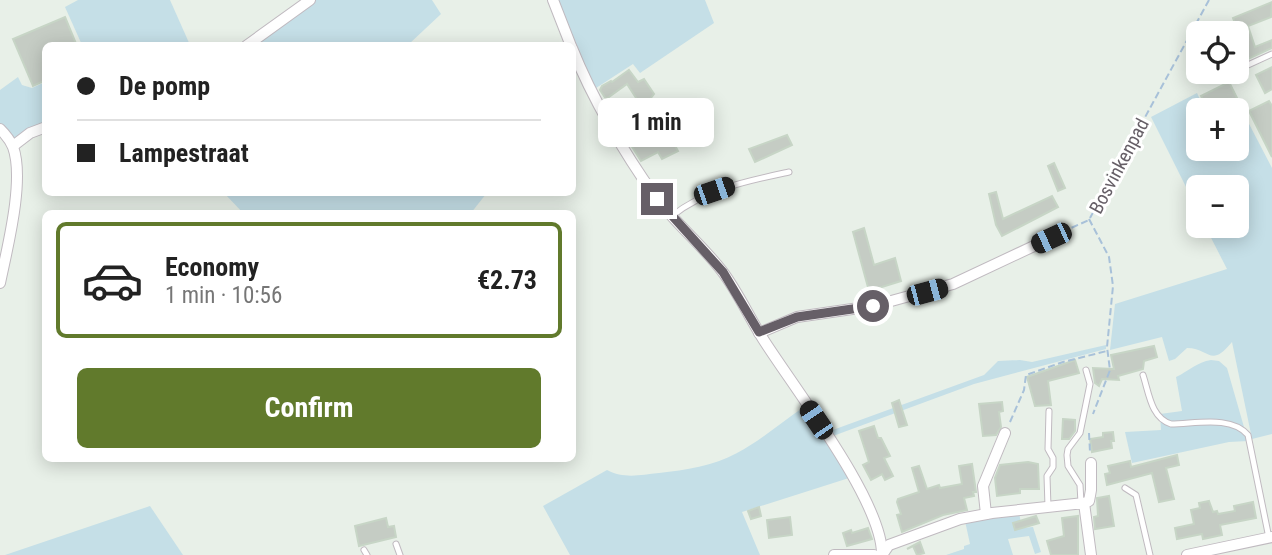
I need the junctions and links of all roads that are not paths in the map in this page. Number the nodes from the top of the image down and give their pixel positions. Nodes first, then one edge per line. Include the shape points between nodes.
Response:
1 (310, 0) edge
2 (553, 0) edge
3 (252, 42) edge
4 (570, 42) edge
5 (1272, 54) edge
6 (576, 55) edge
7 (1249, 65) edge
8 (42, 128) edge
9 (0, 129) edge
10 (13, 146) junction
11 (789, 172) dead end
12 (672, 216) junction
13 (1051, 238) road end
14 (0, 284) edge
15 (759, 332) junction
16 (1086, 370) dead end
17 (1143, 375) dead end
18 (1049, 411) dead end
19 (1005, 433) road end
20 (1091, 463) road end
21 (1125, 488) dead end
22 (1083, 503) junction
23 (1048, 507) junction
24 (986, 514) junction
25 (1270, 537) edge
26 (396, 544) dead end
27 (400, 555) edge
28 (834, 555) edge
29 (874, 555) edge
30 (882, 555) edge
31 (1091, 555) edge
32 (1150, 555) edge
33 (1187, 555) edge

1 - 3 street
2 - 4 street
5 - 7 lane
6 - 12 street via 639,174
8 - 10 street
9 - 10 street
10 - 14 street via 13,216
11 - 12 lane via 714,191
12 - 15 street via 723,272
13 - 15 street via 953,284 873,306 797,317
15 - 30 street via 868,502 879,529
16 - 22 lane via 1090,384 1080,433 1067,455
17 - 25 lane via 1157,416 1164,422 1226,423 1248,435
18 - 23 lane via 1048,449 1053,467 1047,476
19 - 24 street via 983,486
20 - 22 street via 1089,501
21 - 32 lane via 1136,495
22 - 23 street
22 - 31 street
23 - 24 street
24 - 30 street via 889,545
25 - 33 street
26 - 27 lane
28 - 29 street

